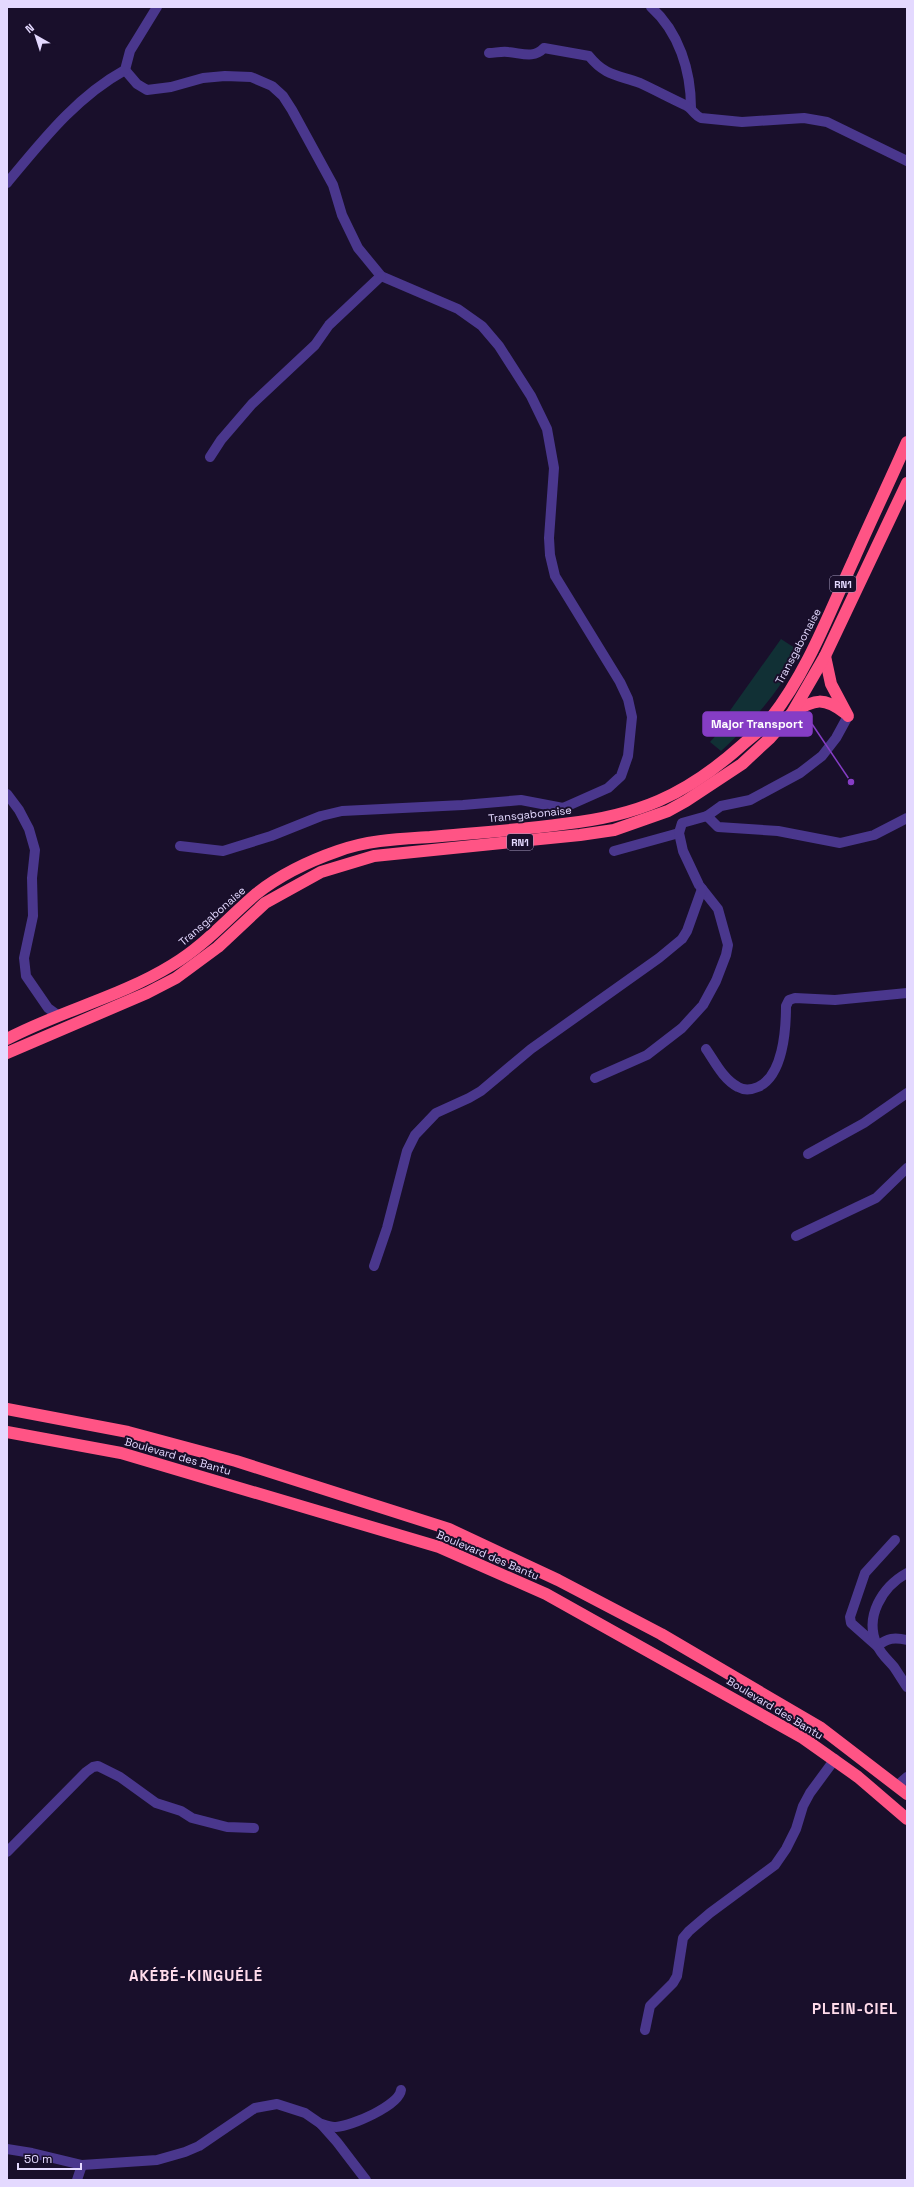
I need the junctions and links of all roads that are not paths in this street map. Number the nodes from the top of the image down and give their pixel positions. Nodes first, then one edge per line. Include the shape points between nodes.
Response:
1 (157, 7) edge
2 (651, 7) edge
3 (489, 53) dead end
4 (125, 70) junction
5 (691, 108) junction
6 (907, 162) edge
7 (7, 183) edge
8 (381, 276) junction
9 (907, 442) edge
10 (210, 457) dead end
11 (907, 482) edge
12 (825, 656) junction
13 (792, 713) junction
14 (848, 716) junction
15 (7, 794) edge
16 (563, 808) junction
17 (707, 816) junction
18 (907, 818) edge
19 (562, 824) junction
20 (680, 833) junction
21 (180, 846) dead end
22 (614, 851) dead end
23 (702, 889) junction
24 (907, 993) edge
25 (58, 1016) junction
26 (7, 1039) edge
27 (706, 1049) dead end
28 (7, 1054) edge
29 (595, 1078) dead end
30 (907, 1093) edge
31 (808, 1154) dead end
32 (907, 1168) edge
33 (796, 1236) dead end
34 (374, 1266) dead end
35 (7, 1409) edge
36 (7, 1432) edge
37 (895, 1540) dead end
38 (907, 1573) edge
39 (907, 1640) edge
40 (877, 1646) junction
41 (907, 1687) edge
42 (835, 1759) junction
43 (904, 1785) edge
44 (907, 1819) edge
45 (254, 1828) dead end
46 (7, 1852) edge
47 (645, 2030) dead end
48 (401, 2090) dead end
49 (321, 2124) junction
50 (7, 2149) edge
51 (82, 2165) junction
52 (77, 2180) edge
53 (366, 2180) edge

1 - 4 street via 130,51
2 - 5 street via 659,14 676,40 689,76
3 - 5 street via 506,52 532,56 544,48 589,56 596,66 610,75 639,83
4 - 7 street via 108,79 69,112
4 - 8 street via 137,84 147,90 225,76 251,78 272,86 283,96 292,110 333,185 342,215 358,248
5 - 6 street via 696,116 711,120 742,122 804,118 827,122
8 - 10 street via 329,325 315,345 252,404
8 - 16 street via 407,289 437,299 482,326 499,346 523,383 547,429 554,468 549,538 554,576 620,682 628,699 632,718 628,756 621,776 608,788
9 - 19 highway, Transgabonaise / RN1 via 826,624 790,691 769,721 723,762 656,804 610,818
11 - 12 highway, RN1
12 - 13 highway, RN1
12 - 14 highway via 830,680
13 - 14 highway via 805,705 820,701 832,704
13 - 28 highway, RN1 via 742,764 668,811 634,824 580,835 374,856 321,872 265,903 218,947 176,978 147,994
14 - 17 street via 822,756 800,773 750,800 721,806
15 - 25 street via 29,829 35,850 32,878 33,916 24,958 26,976 48,1008
16 - 19 street
16 - 21 street via 521,800 342,811 223,851
17 - 18 street via 718,826 778,831 840,843 874,835
17 - 20 street via 682,823
19 - 25 highway, Transgabonaise / RN1 via 390,840 340,850 274,881 200,945 161,972 137,985
20 - 22 street
20 - 23 street via 688,864
23 - 29 street via 718,909 728,945 716,981 703,1005 682,1028 647,1055
23 - 34 street via 687,931 659,958 531,1049 481,1091 444,1108 427,1120 415,1135 407,1152
24 - 27 street via 835,1000 788,1000 780,1059 772,1076 754,1089 746,1090 728,1080
25 - 26 highway, Transgabonaise / RN1
30 - 31 street via 864,1123
32 - 33 street via 876,1198
35 - 43 highway, Boulevard des Bantu via 128,1432 236,1461 449,1529 558,1580 661,1634 821,1728
36 - 42 highway, Boulevard des Bantu via 121,1453 439,1547 546,1594 727,1694
37 - 40 street via 865,1573 850,1617 851,1623
38 - 40 street via 884,1591 876,1608 872,1631
39 - 40 street via 895,1637
40 - 41 street
42 - 44 highway, Boulevard des Bantu
42 - 47 street via 806,1800 786,1850 775,1865 686,1934 681,1945 677,1976 650,2006
45 - 46 street via 227,1827 192,1818 181,1810 156,1803 98,1766 86,1772
48 - 49 street via 394,2102 353,2124 336,2127
49 - 51 street via 293,2108 277,2104 262,2105 246,2113 199,2146 185,2152 157,2160
49 - 53 street
50 - 51 street
51 - 52 street

